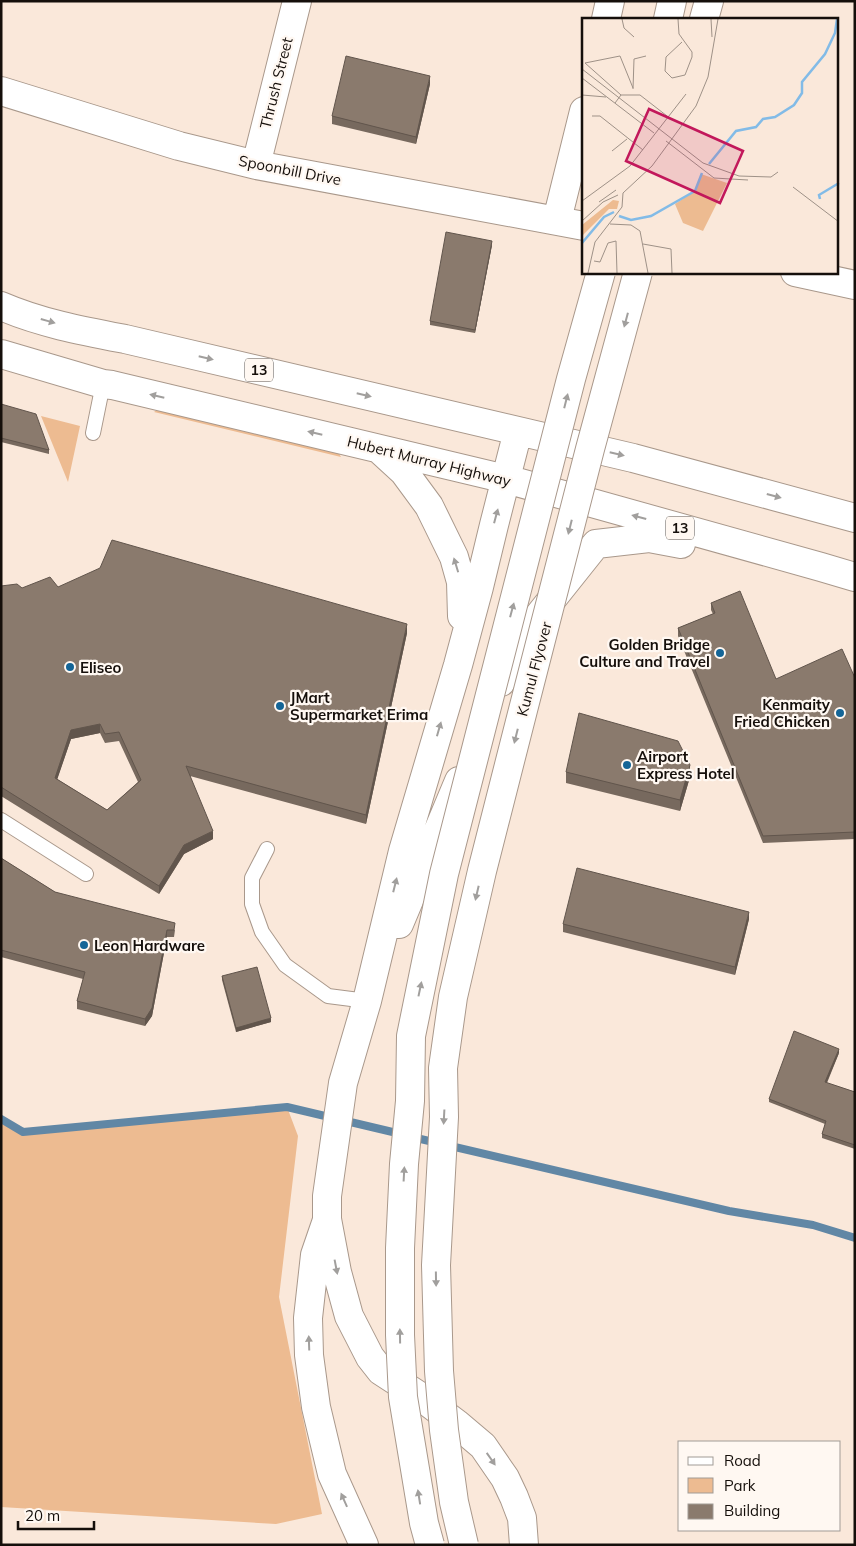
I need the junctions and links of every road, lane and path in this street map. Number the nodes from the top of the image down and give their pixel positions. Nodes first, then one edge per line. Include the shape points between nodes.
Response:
1 (297, 1) edge
2 (610, 1) edge
3 (672, 1) edge
4 (709, 1) edge
5 (606, 18) edge
6 (668, 18) edge
7 (704, 18) edge
8 (1, 91) edge
9 (582, 119) edge
10 (256, 165) junction
11 (557, 220) junction
12 (582, 226) edge
13 (600, 274) edge
14 (637, 274) edge
15 (804, 274) edge
16 (855, 286) edge
17 (1, 306) edge
18 (1, 354) edge
19 (103, 384) junction
20 (518, 431) junction
21 (93, 433) dead end
22 (379, 449) junction
23 (506, 479) junction
24 (855, 518) edge
25 (821, 567) junction
26 (855, 578) edge
27 (458, 665) junction
28 (1, 820) edge
29 (267, 849) dead end
30 (86, 874) dead end
31 (367, 1001) junction
32 (327, 1208) junction
33 (364, 1545) edge
34 (430, 1545) edge
35 (464, 1545) edge
36 (524, 1545) edge

1 - 10 main road, Thrush Street
2 - 5 main road
3 - 6 main road
4 - 7 main road
8 - 10 main road, Spoonbill Drive via 179,146
9 - 11 main road
10 - 11 main road, Spoonbill Drive
11 - 12 main road, Spoonbill Drive
34 -> 13 main road, bridge via 403,1397 400,1336 400,1248 411,1036 444,874
14 -> 35 main road, Kumul Flyover, bridge via 482,871 453,997 443,1068 444,1117 436,1264 439,1372 454,1502
15 - 16 main road
17 -> 20 main road, 13 via 74,329
18 - 19 main road, Hubert Murray Highway / 13
19 - 21 lane
22 -> 19 main road, Hubert Murray Highway / 13
20 - 23 main road
20 -> 24 main road, 13 via 633,458
22 - 23 main road, Hubert Murray Highway / 13
27 -> 22 main road via 462,582 454,557 429,506 404,472
25 -> 23 main road, Hubert Murray Highway / 13
27 -> 23 main road
25 - 26 main road, Hubert Murray Highway / 13
25 - 31 main road via 649,538 596,544 513,653
31 -> 27 main road via 403,851
28 - 30 lane
29 - 31 lane via 252,878 252,904 262,932 285,965 328,996
31 - 32 main road via 343,1083
33 -> 32 main road via 332,1474 316,1407 309,1355 308,1318 315,1255
32 -> 36 main road via 337,1272 349,1316 370,1357 381,1372 436,1408 483,1446 514,1497 522,1518

